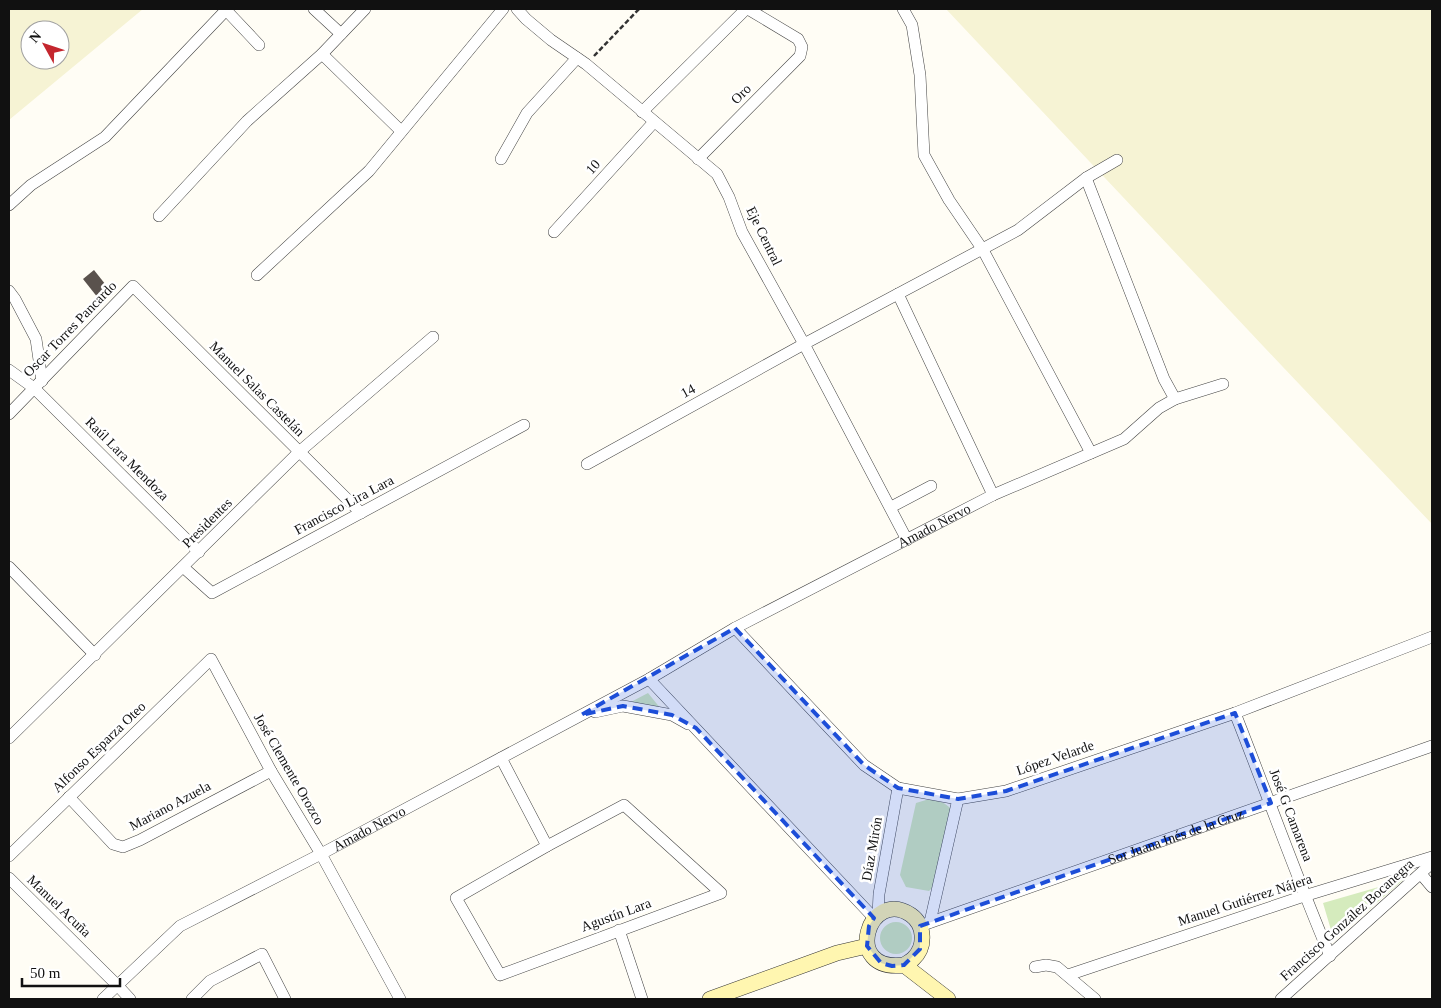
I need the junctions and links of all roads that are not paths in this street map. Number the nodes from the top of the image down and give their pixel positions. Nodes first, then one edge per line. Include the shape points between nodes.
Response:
1 (226, 9) edge
2 (314, 9) edge
3 (366, 9) edge
4 (503, 9) edge
5 (517, 9) edge
6 (747, 9) edge
7 (904, 9) edge
8 (527, 14) edge
9 (341, 34) junction
10 (259, 45) dead end
11 (322, 54) junction
12 (581, 61) junction
13 (642, 112) junction
14 (654, 122) junction
15 (402, 131) junction
16 (501, 159) dead end
17 (698, 159) junction
18 (1117, 160) dead end
19 (1086, 178) junction
20 (9, 205) edge
21 (159, 216) dead end
22 (554, 232) dead end
23 (983, 250) junction
24 (257, 275) dead end
25 (132, 286) joint
26 (9, 291) edge
27 (898, 294) junction
28 (433, 337) dead end
29 (804, 344) junction
30 (9, 370) edge
31 (38, 384) junction
32 (1223, 384) dead end
33 (1174, 399) junction
34 (9, 414) edge
35 (524, 425) dead end
36 (299, 452) junction
37 (1090, 453) junction
38 (586, 464) dead end
39 (931, 486) dead end
40 (993, 496) junction
41 (890, 507) junction
42 (361, 513) junction
43 (907, 540) junction
44 (198, 552) junction
45 (9, 567) edge
46 (183, 567) junction
47 (734, 628) junction
48 (1432, 636) edge
49 (94, 655) junction
50 (211, 659) joint
51 (649, 679) junction
52 (1235, 712) junction
53 (581, 715) junction
54 (696, 728) junction
55 (9, 738) edge
56 (1432, 746) edge
57 (501, 758) junction
58 (271, 771) junction
59 (898, 788) junction
60 (69, 797) junction
61 (958, 799) junction
62 (1271, 803) junction
63 (547, 846) junction
64 (321, 854) junction
65 (9, 856) edge
66 (1432, 857) edge
67 (1432, 864) edge
68 (1421, 874) junction
69 (9, 878) edge
70 (1432, 887) edge
71 (1304, 896) junction
72 (876, 917) junction
73 (925, 924) junction
74 (619, 930) junction
75 (867, 946) junction
76 (1330, 956) junction
77 (904, 965) junction
78 (1035, 967) dead end
79 (1068, 975) junction
80 (118, 986) junction
81 (103, 999) edge
82 (130, 999) edge
83 (192, 999) edge
84 (285, 999) edge
85 (400, 999) edge
86 (642, 999) edge
87 (710, 999) edge
88 (948, 999) edge
89 (1095, 999) edge
90 (1281, 999) edge

1 - 10 street
1 - 20 street via 105,137 30,185
2 - 9 street
3 - 9 street
4 - 15 street
5 - 8 street, Eje Central
6 - 13 street
6 - 17 street, Oro via 798,39 802,47 800,56
7 - 23 street via 912,25 920,75 924,155 949,200
8 - 12 street, Eje Central via 551,40
9 - 11 street
11 - 15 street
11 - 21 street via 247,121
12 - 13 street, Eje Central
12 - 16 street via 527,113
13 - 14 street, Eje Central
14 - 17 street, Eje Central
14 - 22 street, 10
15 - 24 street via 369,171
17 - 29 street, Eje Central via 717,174 742,232
18 - 19 street, 14
19 - 23 street, 14 via 1018,230
19 - 33 street
23 - 27 street, 14
23 - 37 street
25 - 31 street, Oscar Torres Pancardo
25 - 36 street, Manuel Salas Castelán
26 - 31 street via 36,339
27 - 29 street, 14
27 - 40 street
28 - 36 street, Presidentes
29 - 38 street, 14
29 - 41 street, Eje Central
30 - 31 street
31 - 34 street, Oscar Torres Pancardo
31 - 44 street, Raúl Lara Mendoza
32 - 33 street, Amado Nervo
33 - 37 street, Amado Nervo via 1159,408 1124,440
35 - 42 street, Francisco Lira Lara
36 - 42 street, Manuel Salas Castelán
36 - 44 street, Presidentes
37 - 40 street, Amado Nervo
39 - 41 street
40 - 43 street, Amado Nervo
41 - 43 street, Eje Central
42 - 46 street, Francisco Lira Lara via 212,594
43 - 47 street, Amado Nervo
44 - 46 street, Presidentes
45 - 49 street
46 - 49 street, Presidentes
47 - 51 street, Amado Nervo
47 - 59 street, López Velarde via 864,765
48 - 52 street, López Velarde
49 - 55 street, Presidentes
50 - 58 street, José Clemente Orozco
50 - 60 street, Alfonso Esparza Oteo
51 - 53 street, Amado Nervo
51 - 54 street
52 - 61 street, López Velarde via 1006,791
52 - 62 street, José G Camarena
53 - 54 street via 623,706 672,716
53 - 57 street, Amado Nervo
54 - 72 street
56 - 62 street, Sor Juana Inés de la Cruz
57 - 63 street
57 - 64 street, Amado Nervo
58 - 60 street, Mariano Azuela via 123,847 113,844
58 - 64 street, José Clemente Orozco
59 - 61 street, López Velarde
59 - 72 street, Díaz Mirón
60 - 65 street, Alfonso Esparza Oteo
61 - 73 street
62 - 71 street, José G Camarena
62 - 73 street, Sor Juana Inés de la Cruz
63 - 74 street, Agustín Lara via 456,898 500,975
63 - 74 street, Agustín Lara via 624,805 721,893
64 - 80 street, Amado Nervo via 180,926
64 - 85 street, José Clemente Orozco
66 - 71 street, Manuel Gutiérrez Nájera
67 - 68 street, Francisco González Bocanegra
68 - 70 street
68 - 76 street, Francisco González Bocanegra
69 - 80 street, Manuel Acuña
71 - 76 street, José G Camarena
71 - 79 street, Manuel Gutiérrez Nájera
72 - 73 main road via 885,911 897,910
72 - 75 main road via 868,926
73 - 77 main road via 920,949
74 - 86 street
75 - 77 main road via 881,963
75 - 87 main road via 837,953
76 - 90 street, Francisco González Bocanegra
77 - 88 main road
78 - 79 street via 1057,967
79 - 89 street
80 - 81 street, Amado Nervo
80 - 82 street, Manuel Acuña
83 - 84 street via 210,982 262,954

